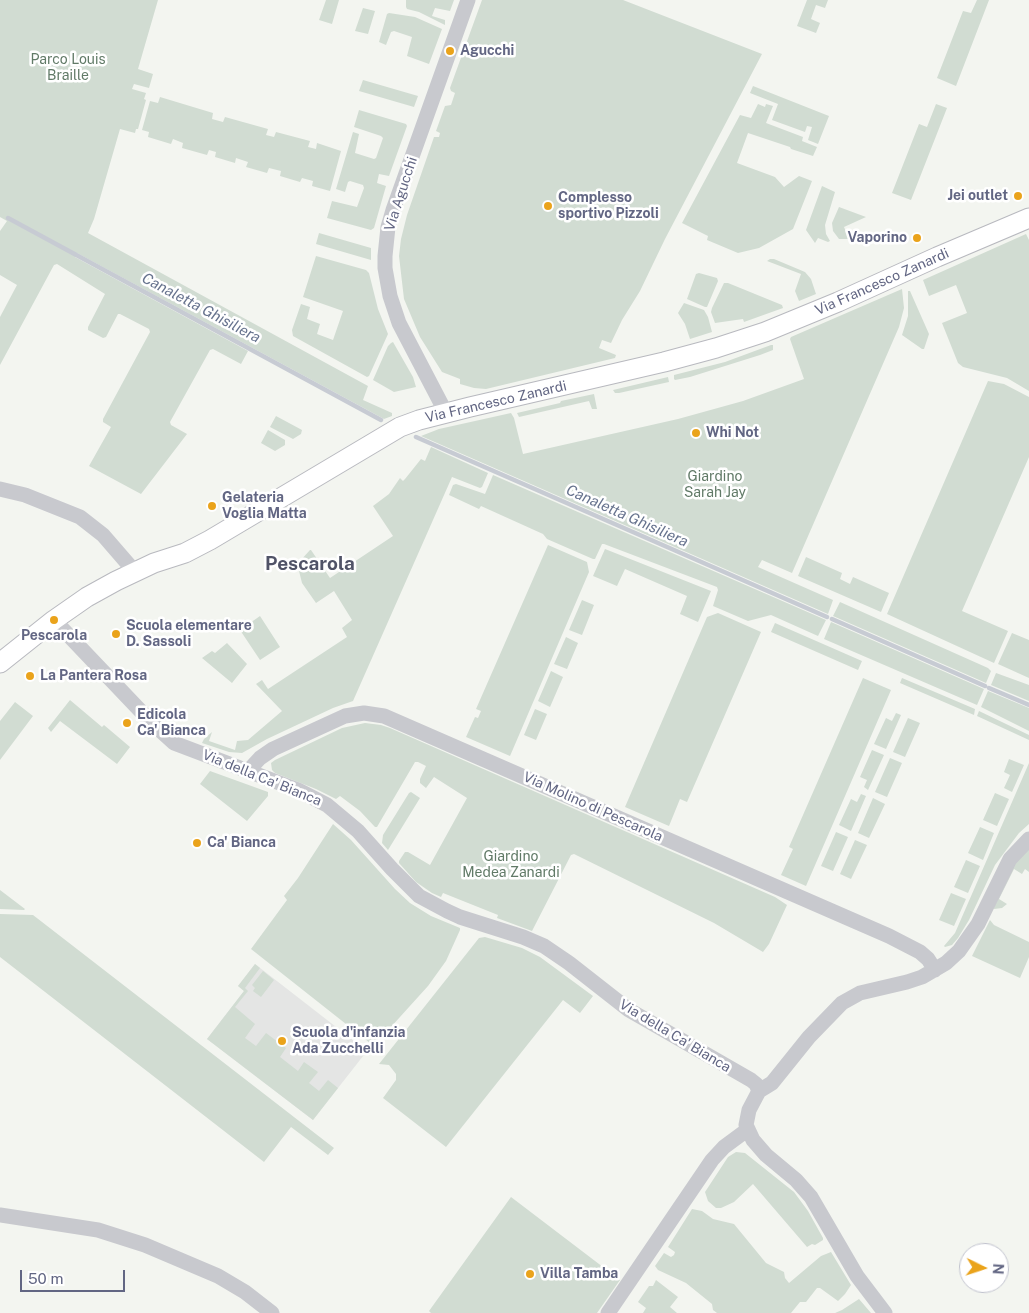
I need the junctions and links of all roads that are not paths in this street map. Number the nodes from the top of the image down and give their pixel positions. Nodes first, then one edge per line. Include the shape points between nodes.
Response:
1 (468, 0) edge
2 (1029, 218) edge
3 (446, 413) junction
4 (0, 489) edge
5 (135, 572) junction
6 (54, 620) junction
7 (0, 662) edge
8 (248, 771) junction
9 (1029, 839) edge
10 (935, 970) junction
11 (759, 1091) junction
12 (748, 1130) junction
13 (0, 1215) edge
14 (272, 1313) edge
15 (608, 1313) edge
16 (885, 1313) edge

1 - 3 street, Via Agucchi via 388,227 385,256 390,296 399,323
2 - 3 main road, Via Francesco Zanardi via 756,335 655,364
3 - 5 main road, Via Francesco Zanardi via 388,434 210,540
4 - 5 street via 25,495 80,518 103,535
5 - 6 main road, Via Francesco Zanardi via 87,597
6 - 7 main road, Via Francesco Zanardi
6 - 8 street, Via della Ca' Bianca via 170,741
8 - 10 street, Via Molino di Pescarola via 273,749 345,716 364,713 384,716 889,936 920,952
8 - 11 street, Via della Ca' Bianca via 303,792 333,809 424,899 460,917 523,936 544,946 629,1010 751,1080
9 - 10 street via 1010,859 965,944
10 - 11 street via 914,980 860,993 847,1000 820,1025 772,1083
11 - 12 street via 748,1114
12 - 15 street via 712,1160
12 - 16 street via 758,1147 811,1197 862,1283
13 - 14 street via 98,1230 138,1243 218,1276

